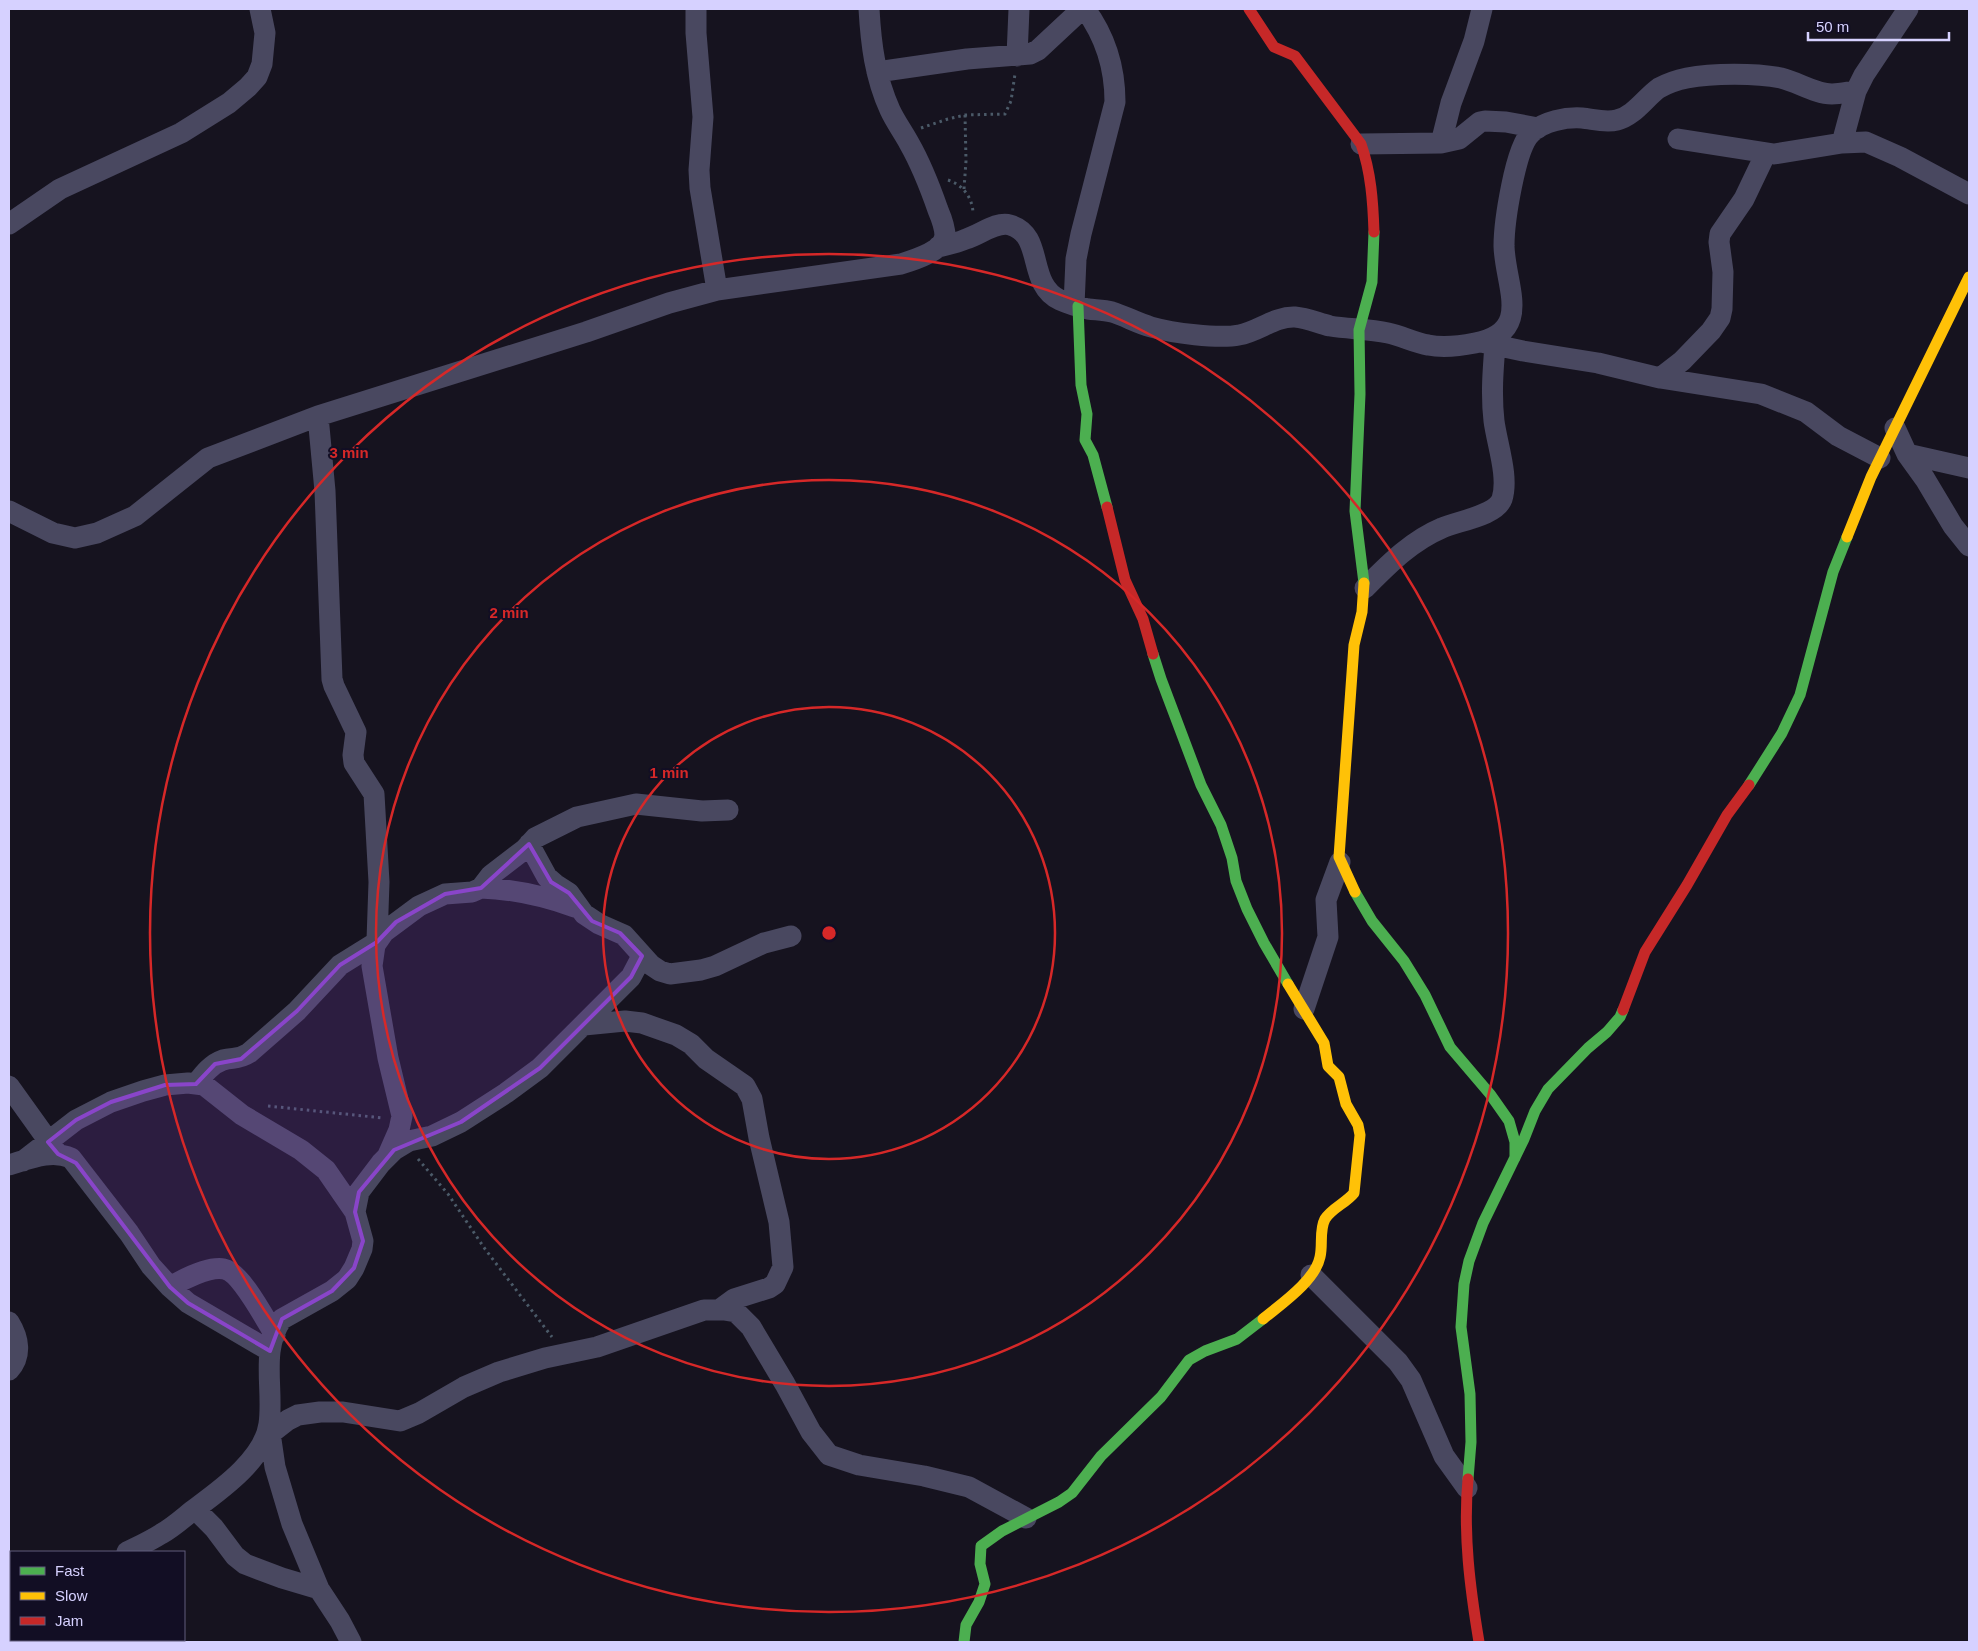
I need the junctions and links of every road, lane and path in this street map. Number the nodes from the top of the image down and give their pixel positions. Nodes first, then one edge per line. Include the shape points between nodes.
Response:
1 (260, 9) edge
2 (696, 9) edge
3 (869, 9) edge
4 (1020, 9) edge
5 (1083, 9) edge
6 (1249, 9) edge
7 (1482, 9) edge
8 (1908, 9) edge
9 (1017, 56) junction
10 (877, 72) junction
11 (1856, 91) junction
12 (965, 115) junction
13 (1538, 128) junction
14 (904, 134) junction
15 (1678, 139) dead end
16 (1441, 143) junction
17 (1842, 143) junction
18 (1361, 144) junction
19 (1766, 153) junction
20 (924, 176) junction
21 (964, 190) junction
22 (1969, 194) edge
23 (9, 224) edge
24 (971, 237) junction
25 (938, 247) junction
26 (1969, 277) edge
27 (717, 290) junction
28 (1076, 305) junction
29 (1359, 330) junction
30 (1488, 343) junction
31 (1660, 378) junction
32 (318, 416) junction
33 (1895, 428) junction
34 (1907, 454) junction
35 (1880, 458) junction
36 (1969, 468) edge
37 (9, 511) edge
38 (1969, 546) edge
39 (1365, 588) junction
40 (728, 810) dead end
41 (530, 844) junction
42 (1340, 862) junction
43 (481, 888) junction
44 (580, 909) junction
45 (791, 936) dead end
46 (377, 941) junction
47 (642, 956) junction
48 (1304, 1009) junction
49 (584, 1024) junction
50 (196, 1084) junction
51 (9, 1086) edge
52 (266, 1106) dead end
53 (401, 1121) junction
54 (53, 1148) junction
55 (394, 1152) junction
56 (1515, 1158) junction
57 (16, 1163) edge
58 (354, 1212) junction
59 (1311, 1275) junction
60 (170, 1287) junction
61 (719, 1310) junction
62 (9, 1322) edge
63 (272, 1343) junction
64 (565, 1354) junction
65 (9, 1370) edge
66 (270, 1430) junction
67 (1466, 1488) junction
68 (195, 1509) junction
69 (1026, 1518) junction
70 (129, 1551) edge
71 (319, 1589) junction
72 (351, 1642) edge
73 (964, 1642) edge
74 (1479, 1642) edge

1 - 23 street via 265,33 262,64 248,87 181,133 60,189
2 - 27 street via 703,117 700,188
3 - 10 street via 870,43
4 - 9 street
5 - 9 street via 1038,50
5 - 28 street via 1096,23 1107,54 1115,83 1115,102 1076,259
6 - 18 street via 1274,47 1295,56
7 - 16 street via 1474,41 1450,102
8 - 11 street
9 - 10 street via 967,59
9 - 12 path via 1008,111 1002,115
10 - 14 street via 890,110
11 - 13 street via 1830,94 1763,75 1689,77 1661,87 1630,114 1616,120 1563,119
11 - 17 street
12 - 14 path
12 - 21 path
13 - 16 street via 1486,121 1459,138
13 - 30 street via 1526,138 1511,184 1504,247 1513,307 1506,329
14 - 20 street
15 - 19 street
16 - 18 street
17 - 19 street
17 - 22 street via 1866,142
18 - 29 street via 1372,195 1375,242 1372,282
19 - 31 street via 1744,199 1720,234 1723,272 1720,318 1682,361
20 - 21 path via 943,178
20 - 25 street via 941,217 945,236
21 - 24 path via 973,209
24 - 25 street
24 - 28 street via 998,225 1006,224 1020,230 1028,239 1045,289 1058,299
25 - 27 street via 922,258 902,264
26 - 33 street
27 - 32 street
28 - 29 street via 1108,311 1169,332 1243,335 1285,318 1296,317
28 - 48 street via 1081,385 1087,414 1085,440 1100,478 1125,580 1143,620 1161,679 1201,785 1221,825 1247,909
29 - 30 street via 1443,347
29 - 39 street via 1356,511
30 - 31 street
30 - 39 street via 1502,472 1500,504 1490,512 1442,527 1420,539
31 - 35 street via 1761,394 1806,412 1838,436
32 - 37 street via 208,458 135,516 97,533 75,538 53,533
32 - 46 street via 325,491 332,679 356,732 352,755 354,763 374,794 379,874
33 - 34 street
33 - 35 street
34 - 36 street
34 - 38 street
35 - 56 street via 1833,572 1800,695 1782,733 1757,776 1727,816 1646,952 1620,1017 1548,1089
39 - 42 street via 1354,645
40 - 41 street via 702,811 636,804 577,817 543,832
41 - 43 street via 491,875
41 - 44 street via 547,877 569,893
42 - 48 street via 1326,900 1328,937
42 - 56 street via 1372,921 1400,955 1425,995 1450,1047 1509,1121 1515,1142
43 - 44 street via 510,889
43 - 46 street via 445,894 419,906
44 - 47 street via 592,921 624,935
45 - 47 street via 764,943 715,966 688,973 660,971
46 - 50 street via 340,964 297,1011 249,1053 215,1064
46 - 53 street via 372,966 388,1058 399,1096
47 - 49 street via 631,977
48 - 59 street via 1324,1043 1328,1066 1339,1077 1343,1097 1360,1135 1354,1194 1326,1218 1321,1257
49 - 55 street via 540,1068 476,1113 441,1132 409,1141
49 - 61 street via 626,1021 676,1035 745,1086 752,1098 780,1222 783,1267 775,1284 734,1299
50 - 54 street via 166,1085 111,1102 76,1120
50 - 58 street via 204,1085 242,1115 314,1160 332,1177
51 - 54 street
52 - 53 path
53 - 55 street
54 - 57 street
54 - 60 street via 76,1163 150,1266
55 - 58 street via 360,1192
55 - 64 path via 429,1170
56 - 67 street via 1483,1223 1469,1261 1463,1291 1461,1327 1470,1394 1471,1432
58 - 63 street via 363,1241 354,1268 347,1279 332,1291 282,1319
59 - 67 street via 1398,1362 1414,1386 1444,1456
59 - 69 street via 1237,1339 1194,1356 1153,1407 1100,1458 1075,1490
60 - 63 street via 188,1303
60 - 63 street via 200,1273 224,1269 237,1278
61 - 64 street via 704,1310
61 - 69 street via 736,1312 751,1327 811,1432 829,1454 858,1465 969,1487
62 - 65 street via 16,1332 18,1351 16,1363
63 - 66 street
64 - 66 street via 499,1372 400,1421 343,1412 320,1412 298,1415
66 - 68 street via 254,1456 234,1478
66 - 71 street via 280,1490
67 - 74 street via 1468,1575
68 - 70 street via 163,1534
68 - 71 street via 235,1556 246,1564
69 - 73 street via 981,1546 980,1564 985,1584 966,1625
71 - 72 street

